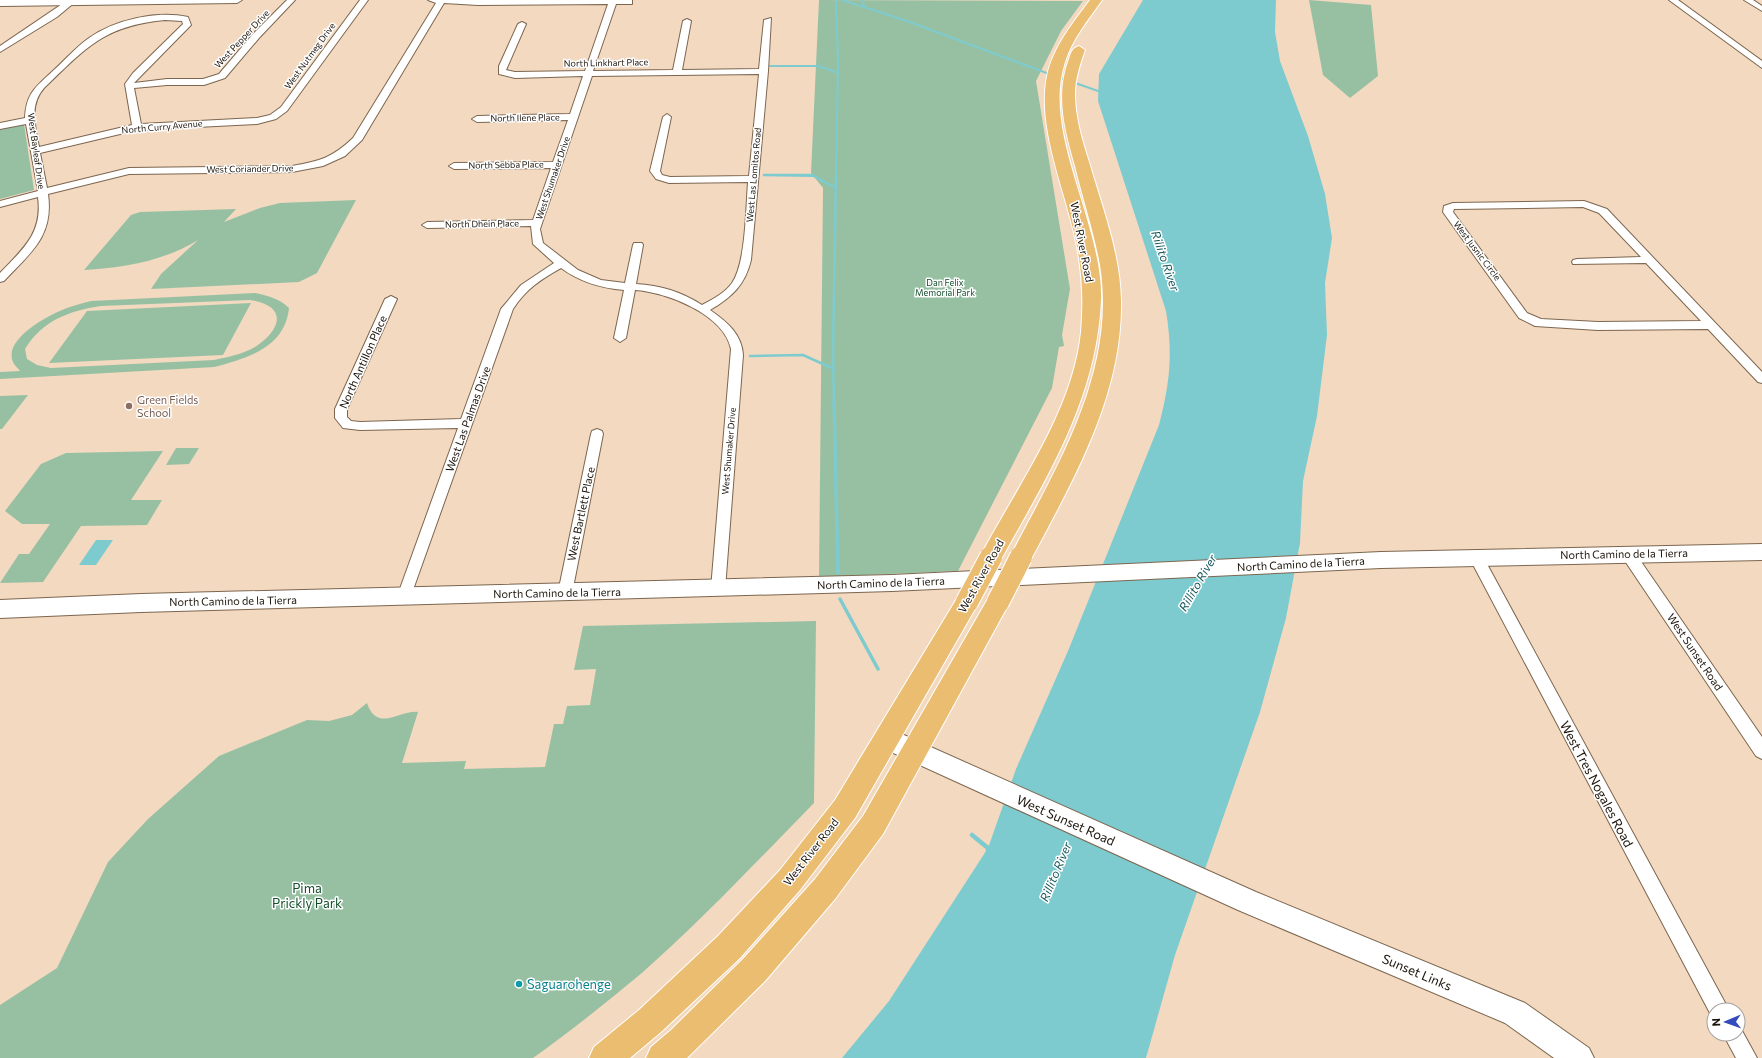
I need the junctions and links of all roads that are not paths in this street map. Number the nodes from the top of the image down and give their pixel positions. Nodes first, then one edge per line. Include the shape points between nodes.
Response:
1 (237, 0) edge
2 (292, 0) edge
3 (364, 0) edge
4 (436, 0) edge
5 (1096, 0) edge
6 (1673, 0) edge
7 (1748, 0) edge
8 (71, 2) junction
9 (613, 2) junction
10 (629, 2) dead end
11 (0, 3) edge
12 (1762, 9) edge
13 (198, 19) dead end
14 (768, 20) dead end
15 (688, 21) dead end
16 (187, 22) junction
17 (522, 24) dead end
18 (1084, 40) dead end
19 (0, 50) edge
20 (1762, 65) edge
21 (764, 71) junction
22 (677, 72) junction
23 (588, 74) junction
24 (1062, 80) junction
25 (129, 86) junction
26 (573, 117) junction
27 (667, 117) dead end
28 (270, 119) joint
29 (477, 119) dead end
30 (31, 120) junction
31 (0, 126) edge
32 (137, 127) junction
33 (35, 151) junction
34 (557, 165) junction
35 (454, 166) dead end
36 (754, 179) junction
37 (42, 193) junction
38 (0, 204) edge
39 (537, 223) junction
40 (427, 225) dead end
41 (638, 245) dead end
42 (1649, 260) junction
43 (1576, 262) dead end
44 (561, 264) junction
45 (1, 277) edge
46 (630, 286) junction
47 (391, 299) dead end
48 (703, 309) junction
49 (1090, 315) junction
50 (1112, 318) junction
51 (1711, 325) junction
52 (620, 338) dead end
53 (1762, 379) edge
54 (466, 423) junction
55 (597, 434) dead end
56 (1762, 552) edge
57 (1628, 554) junction
58 (1476, 557) junction
59 (718, 588) junction
60 (565, 593) junction
61 (404, 597) junction
62 (0, 609) edge
63 (886, 738) junction
64 (914, 751) junction
65 (1762, 751) edge
66 (774, 898) junction
67 (1247, 901) joint
68 (798, 919) junction
69 (1716, 1002) edge
70 (1738, 1042) edge
71 (605, 1058) edge
72 (662, 1058) edge
73 (1579, 1058) edge
74 (1747, 1058) edge

1 - 8 street
2 - 25 street, West Pepper Drive via 256,36 222,76 214,81
3 - 28 street, West Nutmeg Drive via 284,109
4 - 9 street via 478,3
4 - 37 street, West Coriander Drive via 357,140 342,154 320,164 292,169 118,173
5 - 24 main road, West River Road via 1066,44
6 - 20 street
7 - 12 street
8 - 11 street
8 - 19 street
9 - 10 street
9 - 23 street, West Shumaker Drive
13 - 16 street
14 - 21 street, West Las Lomitos Road
15 - 22 street
16 - 25 street via 185,27 136,75
16 - 30 street, West Bayleaf Drive via 182,18 150,19 118,26 97,36 38,89 30,104
17 - 23 street, North Linkhart Place via 501,74
18 - 24 main road, West River Road via 1074,63
21 - 22 street, North Linkhart Place
21 - 36 street, West Las Lomitos Road
22 - 23 street, North Linkhart Place
23 - 26 street, West Shumaker Drive
24 - 49 main road, West River Road via 1052,107 1088,263 1092,298
24 - 50 main road, West River Road via 1106,254
25 - 32 street
26 - 29 street, North Ilene Place
26 - 34 street, West Shumaker Drive
27 - 36 street via 655,171 658,179
28 - 32 street, North Curry Avenue
30 - 31 street
30 - 33 street, West Bayleaf Drive
32 - 33 street, North Curry Avenue
33 - 37 street, West Bayleaf Drive
34 - 35 street, North Sebba Place
34 - 39 street, West Shumaker Drive
36 - 48 street, West Las Lomitos Road via 743,277 732,291
37 - 38 street, West Coriander Drive
37 - 45 street, West Bayleaf Drive via 42,226 36,238
39 - 40 street, North Dhein Place
39 - 44 street, West Shumaker Drive via 535,229 538,244
41 - 46 street
42 - 43 street
42 - 51 street, West Jusnic Circle
42 - 51 street, West Jusnic Circle via 1597,206 1584,204 1444,207 1528,322 1598,326
44 - 46 street, West Shumaker Drive via 599,283
44 - 54 street, West Las Palmas Drive via 535,279 518,293 507,309
46 - 48 street, West Shumaker Drive via 663,290
46 - 52 street
47 - 54 street, North Antillon Place via 341,409 338,424 360,426
48 - 59 street, West Shumaker Drive via 723,326 735,342 737,358
49 - 50 main road
49 - 63 main road, West River Road, bridge via 1084,359 1074,396 1062,426 967,602
50 - 64 main road, West River Road, bridge via 1107,361 1085,431 998,602
51 - 53 street, West Jusnic Circle
54 - 61 street, West Las Palmas Drive
55 - 60 street, West Bartlett Place
56 - 57 street, North Camino de la Tierra
57 - 58 street, North Camino de la Tierra
57 - 65 street, West Sunset Road
58 - 59 street, North Camino de la Tierra via 1099,575
58 - 69 street, West Tres Nogales Road
59 - 60 street, North Camino de la Tierra
60 - 61 street, North Camino de la Tierra
61 - 62 street, North Camino de la Tierra
63 - 64 street, West Sunset Road
63 - 66 main road, West River Road via 844,809
64 - 67 street, West Sunset Road
64 - 68 main road, West River Road via 873,825 825,890
66 - 68 main road
66 - 71 main road, West River Road via 729,947 650,1021
67 - 73 street, Sunset Links via 1515,1014
68 - 72 main road, West River Road via 754,970
70 - 74 street

